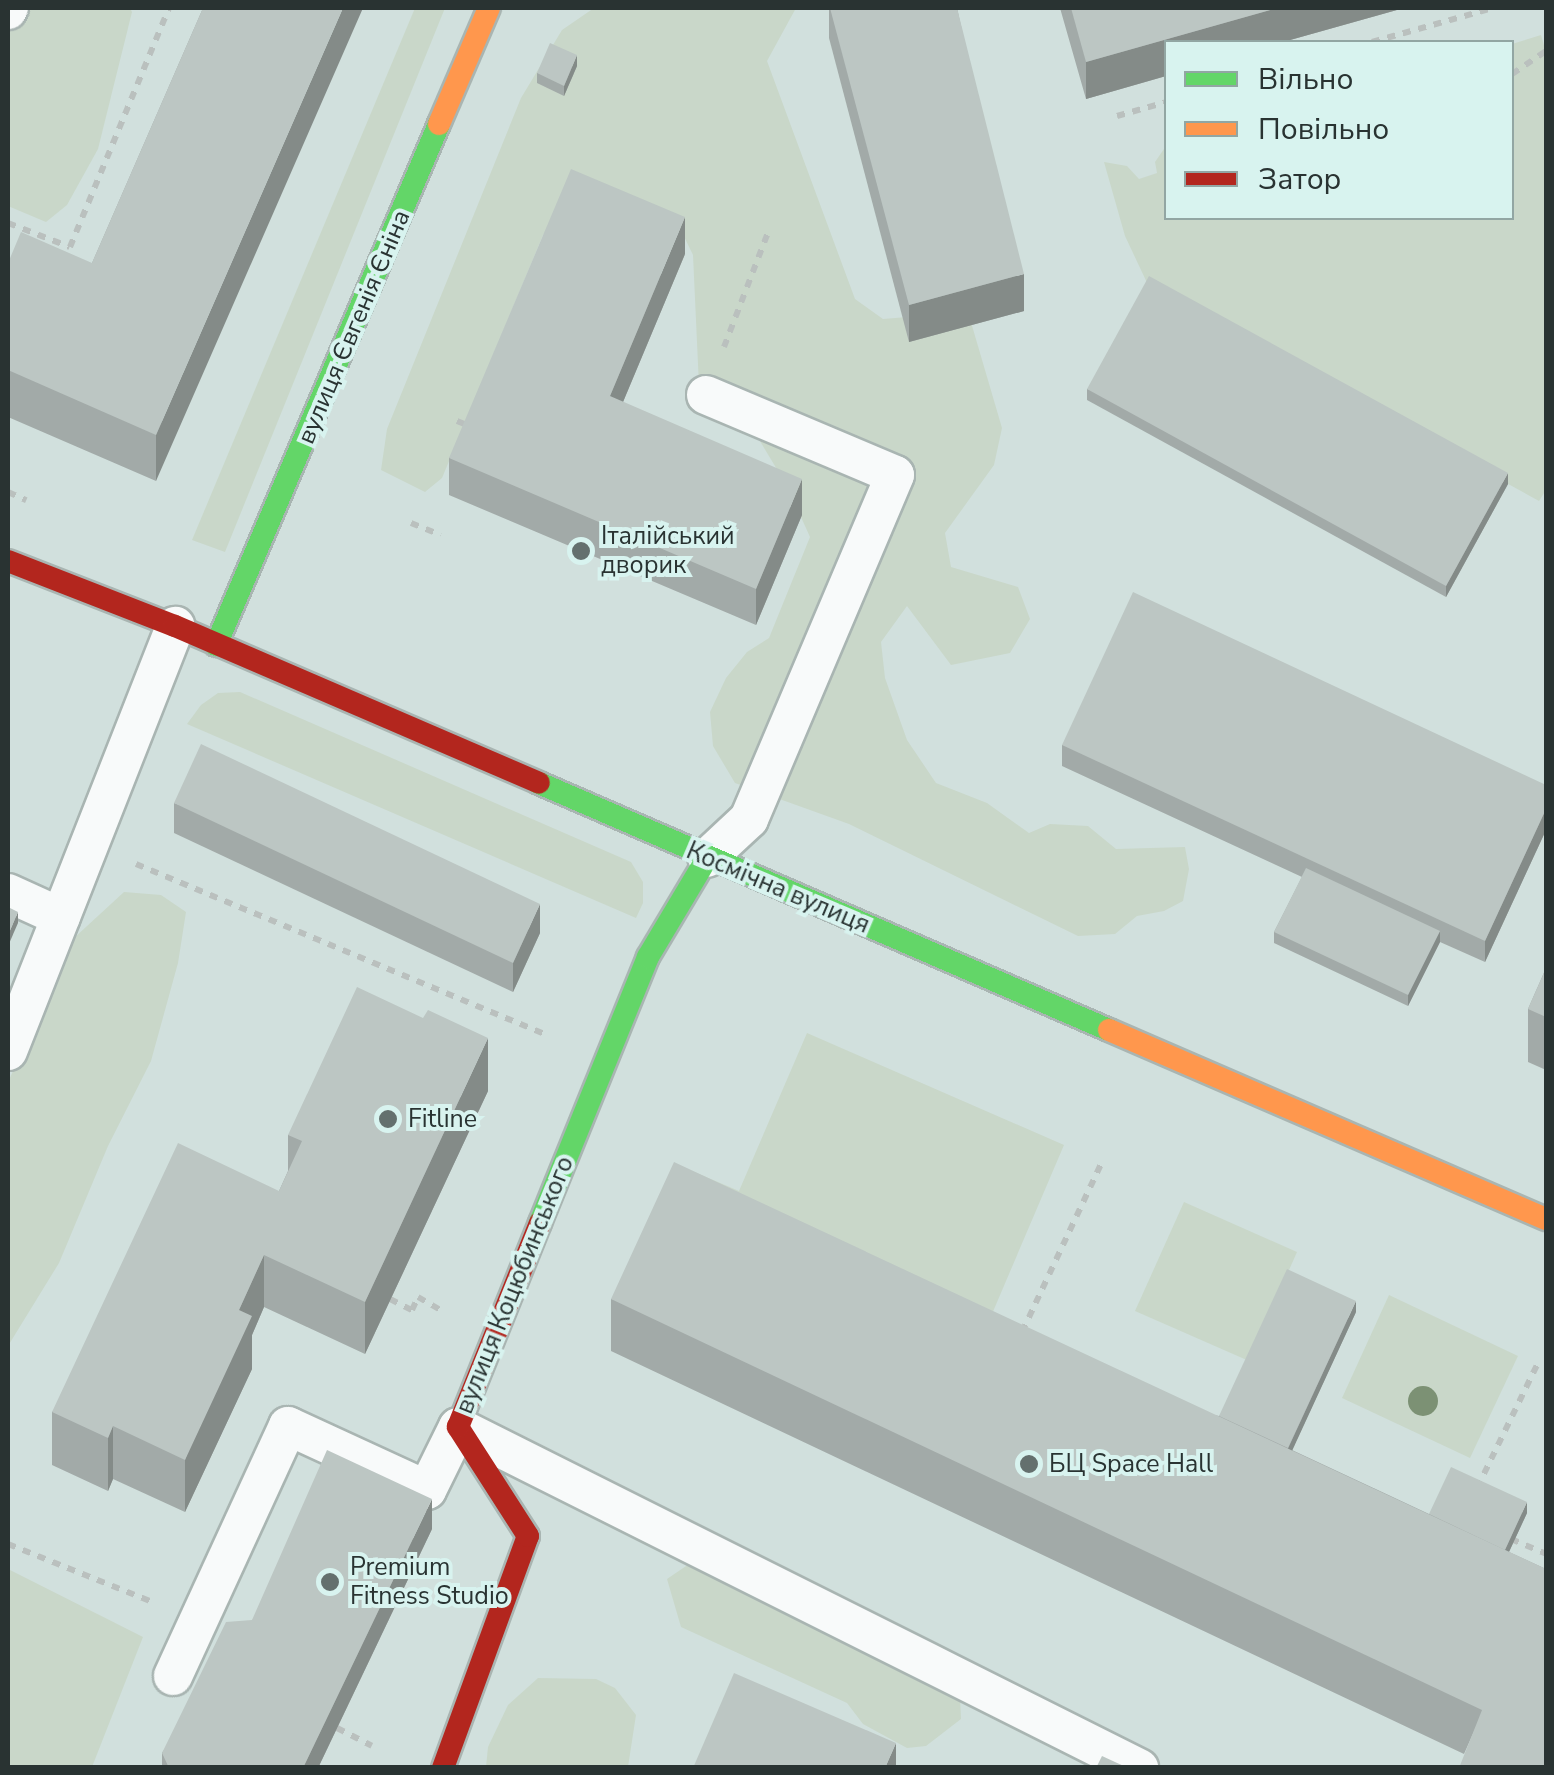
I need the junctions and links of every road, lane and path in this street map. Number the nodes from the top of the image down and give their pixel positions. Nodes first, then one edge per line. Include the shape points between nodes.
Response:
1 (169, 8) edge
2 (489, 8) edge
3 (1493, 8) edge
4 (1379, 40) edge
5 (1546, 51) edge
6 (1514, 73) edge
7 (1164, 103) edge
8 (1117, 116) dead end
9 (8, 223) edge
10 (769, 230) dead end
11 (706, 394) joint
12 (457, 421) dead end
13 (478, 429) edge
14 (411, 522) dead end
15 (441, 534) dead end
16 (8, 561) edge
17 (175, 626) junction
18 (216, 646) junction
19 (90, 844) junction
20 (707, 858) junction
21 (8, 893) edge
22 (61, 917) junction
23 (564, 1043) dead end
24 (8, 1051) edge
25 (1102, 1162) dead end
26 (1546, 1219) edge
27 (390, 1299) edge
28 (412, 1310) dead end
29 (1020, 1335) edge
30 (1538, 1363) dead end
31 (458, 1427) junction
32 (1471, 1501) edge
33 (1496, 1532) edge
34 (8, 1544) edge
35 (1546, 1554) edge
36 (198, 1620) junction
37 (173, 1676) dead end
38 (337, 1728) edge
39 (372, 1746) dead end
40 (443, 1768) edge
41 (1138, 1768) edge

1 - 9 path via 70,248
2 - 18 street, вулиця Євгенія Єніна
3 - 4 path
5 - 6 path
7 - 8 path
10 - 11 path
11 - 20 lane via 895,475 750,818
12 - 13 path
14 - 15 path
16 - 17 street, Космічна вулиця
17 - 18 street, Космічна вулиця
17 - 19 lane
18 - 20 street, Космічна вулиця
19 - 22 lane
19 - 23 path
20 - 26 street, Космічна вулиця
20 - 31 street, вулиця Коцюбинського via 648,958
21 - 22 lane
22 - 24 lane
25 - 29 path
27 - 28 path
30 - 32 path
31 - 36 lane via 427,1490 288,1426
31 - 40 street, вулиця Коцюбинського via 528,1536
31 - 41 lane
33 - 35 path
34 - 36 path
36 - 37 lane
38 - 39 path

